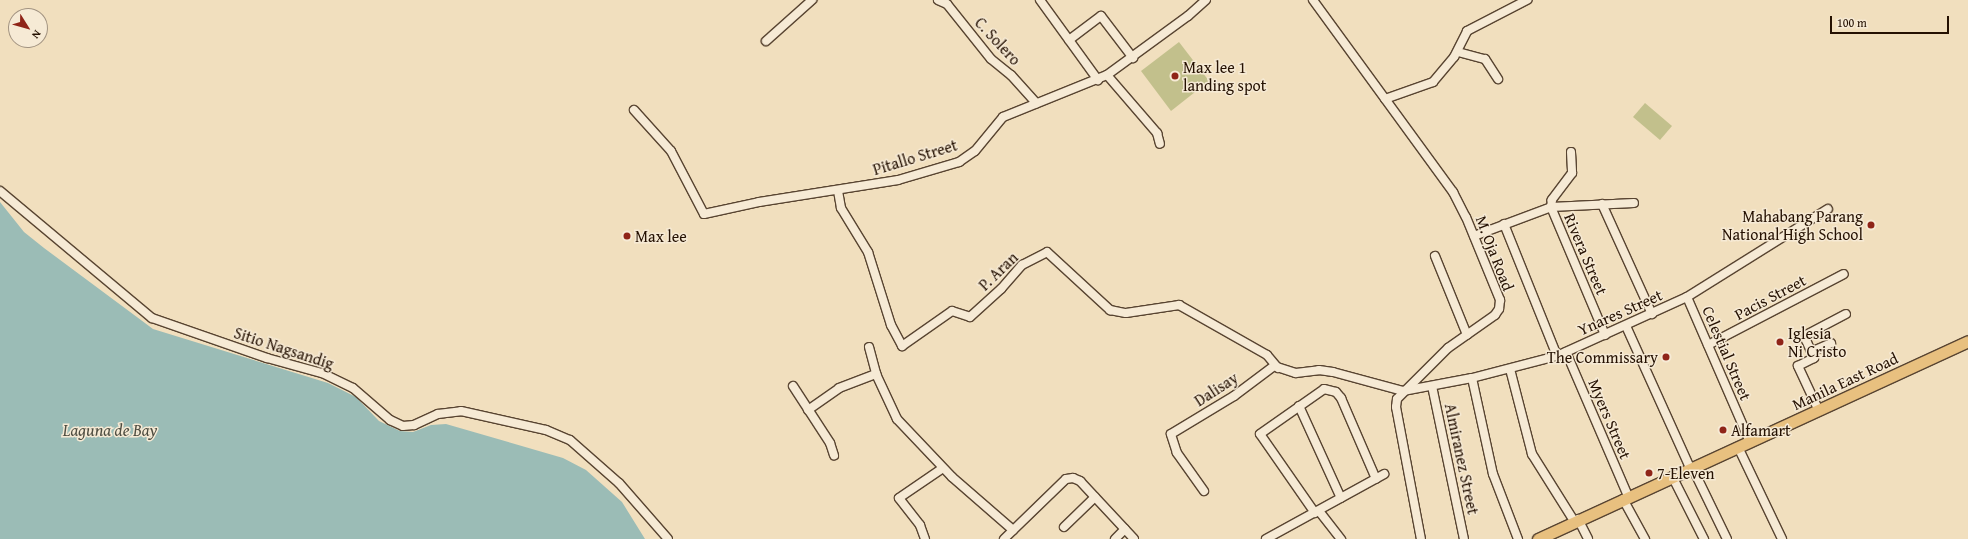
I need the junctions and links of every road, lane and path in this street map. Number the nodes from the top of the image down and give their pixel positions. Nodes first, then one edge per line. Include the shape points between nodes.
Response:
1 (812, 0) edge
2 (938, 0) edge
3 (1040, 0) edge
4 (1206, 0) edge
5 (1313, 0) edge
6 (1527, 0) edge
7 (1069, 40) junction
8 (766, 42) dead end
9 (1458, 52) junction
10 (1133, 58) junction
11 (1108, 75) junction
12 (1498, 79) dead end
13 (1098, 80) junction
14 (1385, 99) junction
15 (1036, 103) junction
16 (634, 110) dead end
17 (1160, 144) dead end
18 (1571, 152) dead end
19 (0, 191) edge
20 (838, 191) junction
21 (1634, 203) dead end
22 (1602, 204) junction
23 (1550, 207) junction
24 (1828, 209) dead end
25 (1504, 224) junction
26 (1474, 236) junction
27 (1435, 256) dead end
28 (1844, 274) dead end
29 (1687, 297) junction
30 (1652, 314) junction
31 (1846, 314) dead end
32 (1626, 326) junction
33 (1467, 335) junction
34 (1605, 335) junction
35 (1968, 341) edge
36 (1831, 343) dead end
37 (1708, 345) junction
38 (869, 347) dead end
39 (1566, 352) junction
40 (1813, 355) junction
41 (1557, 356) junction
42 (1277, 368) junction
43 (1510, 368) junction
44 (876, 374) junction
45 (1472, 378) junction
46 (793, 386) dead end
47 (1432, 386) junction
48 (1404, 391) junction
49 (1300, 406) junction
50 (808, 410) junction
51 (1819, 411) junction
52 (1750, 442) junction
53 (1738, 447) junction
54 (834, 455) dead end
55 (943, 468) junction
56 (1691, 468) junction
57 (1672, 476) junction
58 (1204, 490) dead end
59 (1095, 497) junction
60 (1625, 497) junction
61 (1341, 498) junction
62 (1317, 512) junction
63 (1576, 520) junction
64 (1064, 527) dead end
65 (1125, 529) junction
66 (1013, 530) junction
67 (668, 539) edge
68 (925, 539) edge
69 (1004, 539) edge
70 (1115, 539) edge
71 (1134, 539) edge
72 (1268, 539) edge
73 (1342, 539) edge
74 (1421, 539) edge
75 (1464, 539) edge
76 (1518, 539) edge
77 (1538, 539) edge
78 (1588, 539) edge
79 (1645, 539) edge
80 (1704, 539) edge
81 (1727, 539) edge
82 (1782, 539) edge

1 - 8 street
2 - 15 street, C. Solero via 947,4 991,59 1011,75
3 - 7 street
4 - 10 street, Pitallo Street
5 - 14 street, M. Oja Road
6 - 9 street via 1467,30
7 - 10 street via 1101,16
7 - 13 street
9 - 12 street via 1485,59
9 - 14 street via 1433,82
10 - 11 street, Pitallo Street
11 - 13 street, Pitallo Street
11 - 17 street via 1156,134
13 - 15 street, Pitallo Street
14 - 26 street, M. Oja Road via 1453,192
15 - 20 street, Pitallo Street via 1002,116 975,151 959,162 898,180
16 - 20 street, Pitallo Street via 671,151 704,214 760,202
18 - 23 street via 1572,173 1552,200
19 - 67 street, Sitio Nagsandig via 152,318 267,358 322,372 353,388 390,420 403,426 414,425 438,414 461,411 546,430 570,440 619,483
20 - 42 street, P. Aran via 841,208 868,252 891,325 902,346 952,311 970,317 1001,289 1022,264 1048,252 1110,310 1126,313 1180,305 1267,355
21 - 22 street
22 - 23 street
22 - 30 street
23 - 25 street
23 - 34 street, Rivera Street
24 - 29 street, Ynares Street
25 - 26 street
25 - 41 street
26 - 33 street, M. Oja Road via 1499,294 1499,310 1487,322
27 - 33 street
28 - 37 street, Pacis Street
29 - 30 street, Ynares Street
29 - 37 street, Celestial Street
30 - 32 street, Ynares Street
31 - 40 street via 1806,334
32 - 34 street, Ynares Street
32 - 56 street
33 - 48 street, M. Oja Road via 1448,348
34 - 39 street, Ynares Street
35 - 51 main road, Manila East Road
36 - 40 street
37 - 52 street, Celestial Street
38 - 44 street
39 - 41 street, Ynares Street
39 - 60 street, Myers Street
40 - 51 street via 1798,366
41 - 43 street, Ynares Street
42 - 48 street via 1296,373 1319,370 1333,372
42 - 58 street, Dalisay via 1171,434 1177,453
43 - 45 street, Ynares Street
43 - 63 street via 1532,454
44 - 50 street via 839,388
44 - 55 street via 897,419
45 - 47 street, Ynares Street
45 - 76 street via 1493,474
46 - 50 street
47 - 48 street, Ynares Street
47 - 75 street, Almiranez Street
48 - 74 street, M. Oja Road via 1397,399 1396,407
49 - 61 street
49 - 61 street via 1324,389 1336,392 1380,476
49 - 62 street via 1260,434
50 - 54 street via 830,443
51 - 52 main road, Manila East Road
52 - 53 main road, Manila East Road
53 - 56 main road, Manila East Road
53 - 82 street
55 - 66 street
55 - 68 street via 899,498 920,525
56 - 57 main road, Manila East Road
56 - 81 street
57 - 60 main road, Manila East Road
57 - 80 street
59 - 64 street
59 - 65 street
59 - 66 street via 1080,481 1066,479
60 - 63 main road, Manila East Road
60 - 79 street, Myers Street
61 - 62 street
62 - 72 street
62 - 73 street
63 - 77 main road, Manila East Road
63 - 78 street
65 - 70 street
65 - 71 street
66 - 69 street

